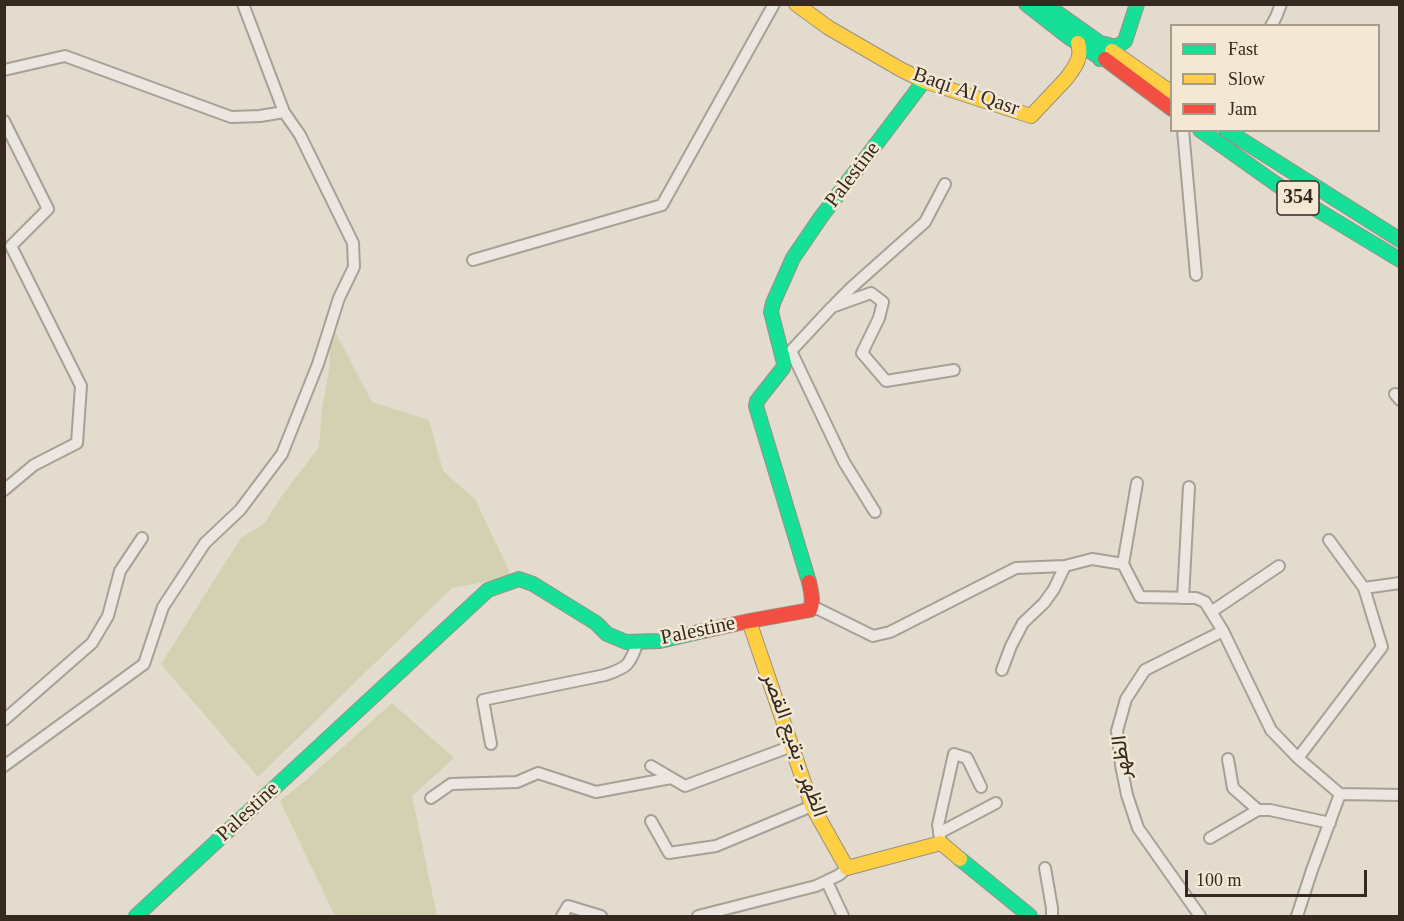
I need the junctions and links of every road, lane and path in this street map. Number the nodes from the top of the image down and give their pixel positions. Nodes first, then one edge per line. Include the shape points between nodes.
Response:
1 (243, 4) edge
2 (774, 4) edge
3 (796, 4) edge
4 (1026, 4) edge
5 (1045, 4) edge
6 (1137, 4) edge
7 (1281, 4) edge
8 (1272, 24) edge
9 (1078, 43) junction
10 (1103, 53) junction
11 (4, 70) edge
12 (1066, 79) junction
13 (924, 81) junction
14 (1170, 92) edge
15 (1170, 107) edge
16 (284, 112) junction
17 (4, 121) edge
18 (1183, 132) edge
19 (1203, 132) edge
20 (1229, 132) edge
21 (945, 184) dead end
22 (1400, 240) edge
23 (472, 260) dead end
24 (1400, 260) edge
25 (1196, 275) dead end
26 (832, 307) junction
27 (788, 356) junction
28 (954, 370) dead end
29 (1137, 483) dead end
30 (1189, 487) dead end
31 (4, 490) edge
32 (875, 512) dead end
33 (142, 538) dead end
34 (1329, 540) dead end
35 (1123, 564) junction
36 (1065, 566) junction
37 (1279, 566) dead end
38 (1400, 584) edge
39 (1364, 588) junction
40 (1183, 598) junction
41 (813, 606) junction
42 (1212, 612) junction
43 (749, 621) junction
44 (1223, 631) junction
45 (638, 642) junction
46 (1002, 670) dead end
47 (4, 720) edge
48 (491, 744) dead end
49 (792, 746) junction
50 (1298, 758) junction
51 (1228, 759) dead end
52 (4, 766) edge
53 (651, 766) dead end
54 (671, 778) junction
55 (981, 787) dead end
56 (1340, 794) junction
57 (1400, 795) edge
58 (432, 798) dead end
59 (996, 803) dead end
60 (812, 806) junction
61 (1258, 810) junction
62 (651, 821) dead end
63 (1330, 823) junction
64 (940, 838) junction
65 (1210, 838) dead end
66 (847, 868) junction
67 (1046, 868) dead end
68 (826, 882) junction
69 (136, 916) edge
70 (562, 916) edge
71 (601, 916) edge
72 (698, 916) edge
73 (843, 916) edge
74 (1030, 916) edge
75 (1052, 916) edge
76 (1200, 916) edge
77 (1297, 916) edge

1 - 16 street
2 - 23 street via 662,205
3 - 13 main road, Baqi Al Qasr via 829,28
4 - 9 main road
5 - 10 main road
6 - 10 main road via 1125,41
7 - 8 street
9 - 10 main road
9 - 12 main road via 1081,53
10 - 12 main road via 1090,56
10 - 14 main road
10 - 15 main road
11 - 16 street via 65,56 231,117
12 - 13 main road, Baqi Al Qasr via 1031,116
13 - 27 main road, Palestine via 793,258 771,312
16 - 52 street via 300,135 353,243 354,267 282,454 240,510 205,543 193,561 164,606 144,664
17 - 31 street via 48,209 10,246 81,387 77,443 34,465
18 - 25 street
19 - 24 main road, 354 via 1286,191
20 - 22 main road, 354
21 - 26 street via 925,222
26 - 27 street
26 - 28 street via 871,293 883,302 862,353 886,381
27 - 32 street
27 - 41 main road via 756,405
29 - 35 street
30 - 40 street
33 - 47 street via 120,571 108,616 92,643
34 - 39 street
35 - 36 street via 1092,559
35 - 40 street via 1140,597
36 - 41 street via 1016,568 890,632 873,636
36 - 46 street via 1044,603 1023,623
37 - 42 street
38 - 39 street
39 - 50 street via 1382,647
40 - 42 street via 1205,602
41 - 43 main road, Palestine via 808,612
42 - 44 street
43 - 45 main road, Palestine
43 - 49 main road, الظهر - بقيع القصر
44 - 50 street via 1271,730
44 - 76 street, الظهر via 1145,670 1126,699 1117,731 1127,795 1138,828
45 - 48 street via 622,669 483,700
45 - 69 main road, Palestine via 607,634 596,623 519,579 488,590
49 - 54 street via 685,786
49 - 60 main road, الظهر - بقيع القصر
50 - 56 street
51 - 61 street via 1233,788
53 - 54 street
54 - 58 street via 596,792 538,773 517,782 451,784
55 - 64 street via 967,758 954,754 938,825
56 - 57 street
56 - 63 street
59 - 64 street
60 - 62 street via 716,846 669,853
60 - 66 main road, الظهر - بقيع القصر
61 - 63 street
61 - 65 street
63 - 77 street
64 - 66 main road
64 - 74 main road
66 - 68 street
67 - 75 street
68 - 72 street
68 - 73 street
70 - 71 street via 568,906

